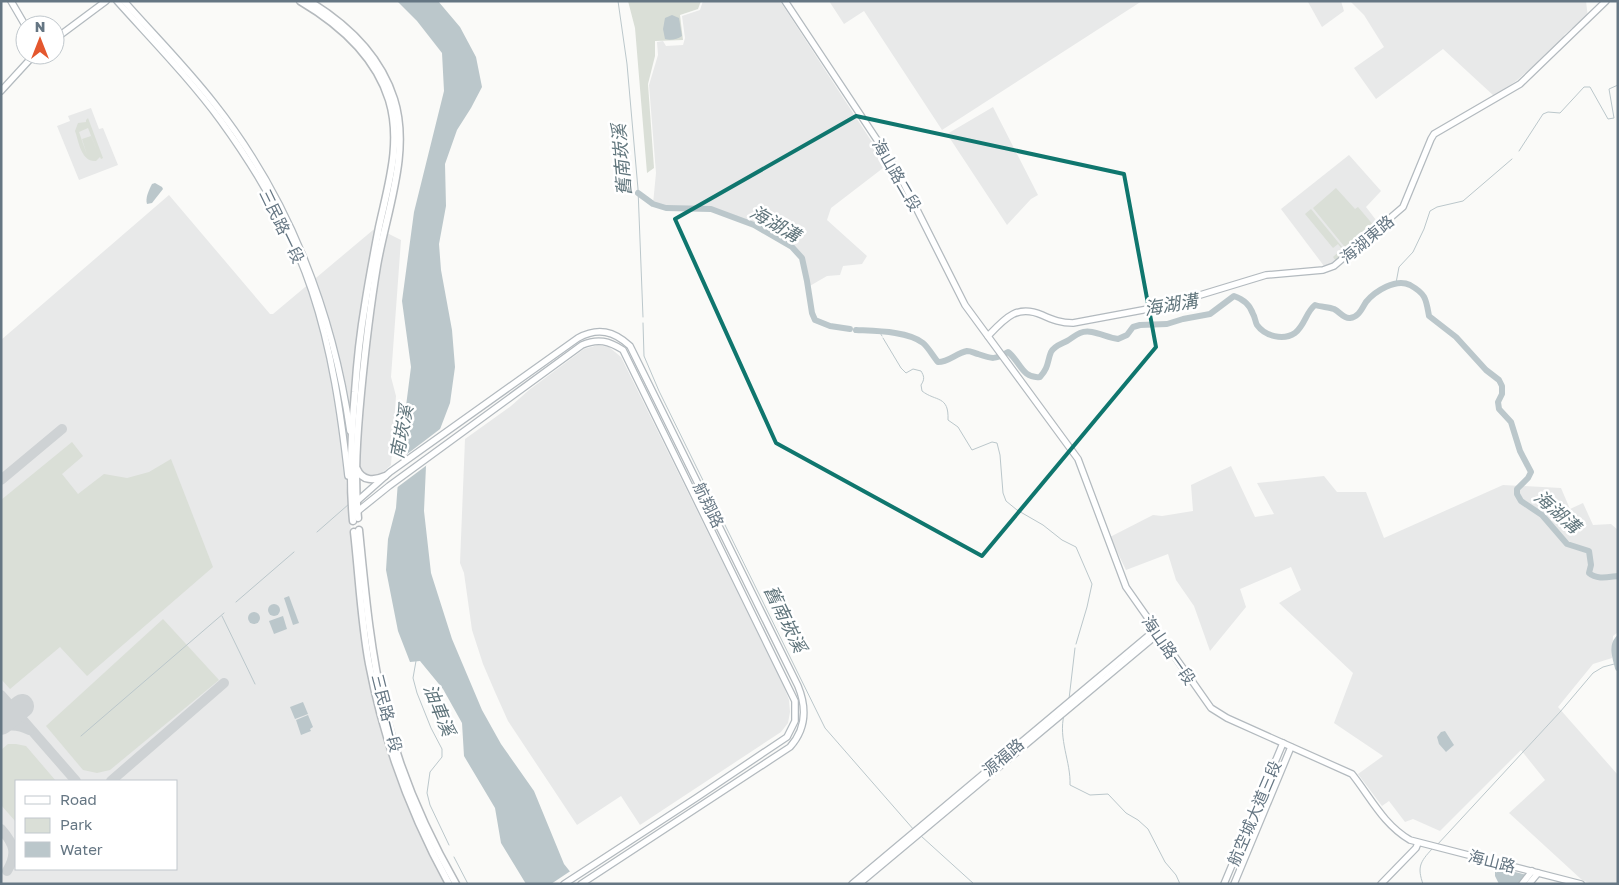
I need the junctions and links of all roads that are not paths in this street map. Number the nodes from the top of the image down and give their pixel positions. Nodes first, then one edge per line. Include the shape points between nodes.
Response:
1 (11, 1) edge
2 (115, 1) edge
3 (124, 1) edge
4 (300, 1) edge
5 (309, 1) edge
6 (785, 1) edge
7 (1606, 1) edge
8 (105, 3) edge
9 (19, 15) edge
10 (65, 32) edge
11 (25, 65) edge
12 (1, 91) edge
13 (988, 336) junction
14 (1002, 355) joint
15 (351, 443) junction
16 (356, 467) junction
17 (388, 474) junction
18 (354, 507) junction
19 (1157, 632) junction
20 (1283, 743) junction
21 (1291, 746) junction
22 (1418, 843) junction
23 (1432, 846) joint
24 (1535, 872) junction
25 (449, 884) edge
26 (456, 884) edge
27 (564, 884) edge
28 (581, 884) edge
29 (852, 884) edge
30 (860, 884) edge
31 (1224, 884) edge
32 (1234, 884) edge
33 (1381, 884) edge
34 (1522, 884) edge
35 (1529, 884) edge
36 (1581, 884) edge

1 - 9 street
2 - 8 street
2 - 18 street, 三民路一段 via 178,69 221,122 251,165 292,241 312,290 327,346
3 - 15 street, 三民路一段 via 214,104 256,162 273,193 302,252 334,346
4 - 15 main road via 337,25 370,61 389,100 394,126 393,166 379,226 358,350
5 - 16 main road via 340,22 371,54 394,99 399,124 398,166 377,266 365,347
6 - 13 street, 海山路二段 via 897,170 965,305
7 - 13 street, 海湖東路 via 1520,84 1434,134 1403,207 1334,266 1323,270 1266,275 1164,306 1073,323 1023,310 1008,316
8 - 10 street
11 - 12 street
13 - 14 street, 海山路二段
14 - 19 street, 海山路一段 via 1078,459 1121,578
15 - 18 main road
16 - 17 main road via 367,479 379,479
16 - 18 main road
17 - 18 street, 航翔路
17 - 28 street, 航翔路 via 585,334 608,332 617,335 630,346 804,700 802,726 790,747
18 - 27 street, 航翔路 via 389,486 582,345 591,341 608,342 623,350 795,701 795,721 787,737
19 - 20 street, 海山路一段 via 1211,708
19 - 29 street, 源福路
19 - 30 street, 源福路
20 - 21 street, 海山路一段
20 - 31 street, 航空城大道三段
21 - 22 street, 海山路一段 via 1352,774 1392,827
21 - 32 street, 航空城大道三段
22 - 23 street, 海山路一段
22 - 33 street
23 - 24 street, 海山路
24 - 34 street
24 - 35 street
24 - 36 street, 海山路
25 - 26 main road, 三民路一段 via 402,784 382,720 368,656 357,531 372,646 391,732 413,798

